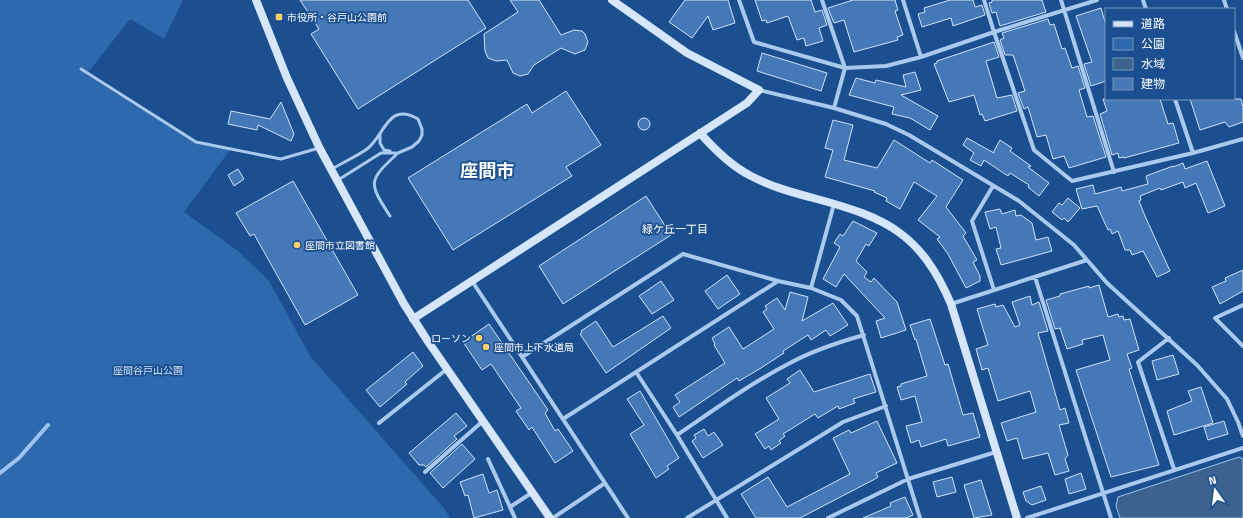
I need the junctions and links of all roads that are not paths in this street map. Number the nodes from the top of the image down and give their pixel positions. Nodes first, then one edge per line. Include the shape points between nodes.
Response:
1 (256, 0) edge
2 (612, 0) edge
3 (739, 0) edge
4 (822, 0) edge
5 (903, 0) edge
6 (984, 0) edge
7 (1061, 0) edge
8 (1097, 0) edge
9 (1064, 10) junction
10 (994, 32) junction
11 (1235, 34) edge
12 (921, 57) junction
13 (1243, 58) edge
14 (845, 68) junction
15 (81, 69) dead end
16 (759, 90) junction
17 (1175, 100) edge
18 (834, 108) junction
19 (700, 133) junction
20 (380, 134) junction
21 (1243, 139) edge
22 (319, 147) junction
23 (398, 153) junction
24 (1193, 153) junction
25 (330, 170) junction
26 (1114, 172) junction
27 (337, 181) junction
28 (993, 186) junction
29 (834, 204) junction
30 (390, 216) dead end
31 (1087, 260) junction
32 (1035, 277) junction
33 (472, 281) junction
34 (778, 281) junction
35 (811, 288) junction
36 (994, 290) junction
37 (950, 304) junction
38 (1243, 305) edge
39 (413, 319) junction
40 (864, 335) junction
41 (1169, 338) junction
42 (1243, 346) edge
43 (522, 357) junction
44 (447, 369) junction
45 (636, 372) junction
46 (886, 406) junction
47 (563, 419) junction
48 (484, 421) junction
49 (379, 423) dead end
50 (677, 435) junction
51 (1243, 436) edge
52 (1243, 448) edge
53 (996, 452) junction
54 (488, 459) dead end
55 (1174, 469) junction
56 (425, 472) dead end
57 (908, 479) junction
58 (605, 483) junction
59 (533, 492) junction
60 (1103, 493) junction
61 (715, 500) junction
62 (510, 507) junction
63 (515, 518) edge
64 (552, 518) edge
65 (628, 518) edge
66 (687, 518) edge
67 (727, 518) edge
68 (828, 518) edge
69 (920, 518) edge
70 (1017, 518) edge
71 (1027, 518) edge
72 (1111, 518) edge

1 - 22 street via 287,78
2 - 16 street via 687,54
3 - 14 street via 754,42
4 - 14 street
5 - 12 street
6 - 10 street
7 - 9 street
8 - 9 street
9 - 10 street
9 - 26 street
10 - 12 street
10 - 26 street via 1034,150 1072,182
11 - 13 street
12 - 14 street via 886,66
14 - 18 street
15 - 22 lane via 196,142 281,159
16 - 18 street
16 - 19 street via 747,103
17 - 24 street
18 - 28 street via 886,124 909,135
19 - 29 street via 719,154 751,176 781,189
19 - 33 street
20 - 23 lane via 384,150
20 - 23 lane via 387,122 398,115 406,113 418,119 422,129 420,141
20 - 25 lane via 368,148
21 - 24 street
22 - 25 street
23 - 27 lane via 381,153
23 - 30 lane via 376,174 374,180 376,194
24 - 26 street
25 - 27 street
27 - 39 street
28 - 31 street via 1019,201 1074,245
28 - 36 street via 972,221
29 - 35 street
29 - 37 street via 873,216 892,226 918,249 940,278
31 - 32 street
31 - 41 street via 1107,283
32 - 36 street
32 - 60 street
33 - 39 street
33 - 43 street
34 - 35 street
34 - 43 street via 683,254
34 - 45 street
35 - 40 street via 841,300 857,316
36 - 37 street
37 - 53 street
38 - 42 street via 1215,318
39 - 44 street
40 - 46 street
40 - 50 street via 830,345 791,362
41 - 51 street via 1197,365 1226,399
41 - 55 street via 1138,362
43 - 47 street
44 - 48 street
44 - 49 street
45 - 47 street
45 - 50 street
46 - 57 street
46 - 61 street via 843,422
47 - 58 street
48 - 56 street
48 - 59 street
50 - 61 street
52 - 55 street
53 - 57 street
53 - 70 street
54 - 62 street
55 - 60 street
57 - 68 street
57 - 69 street
58 - 64 street
58 - 65 street
59 - 62 street
59 - 64 street
60 - 71 street
60 - 72 street
61 - 66 street
61 - 67 street
62 - 63 street

